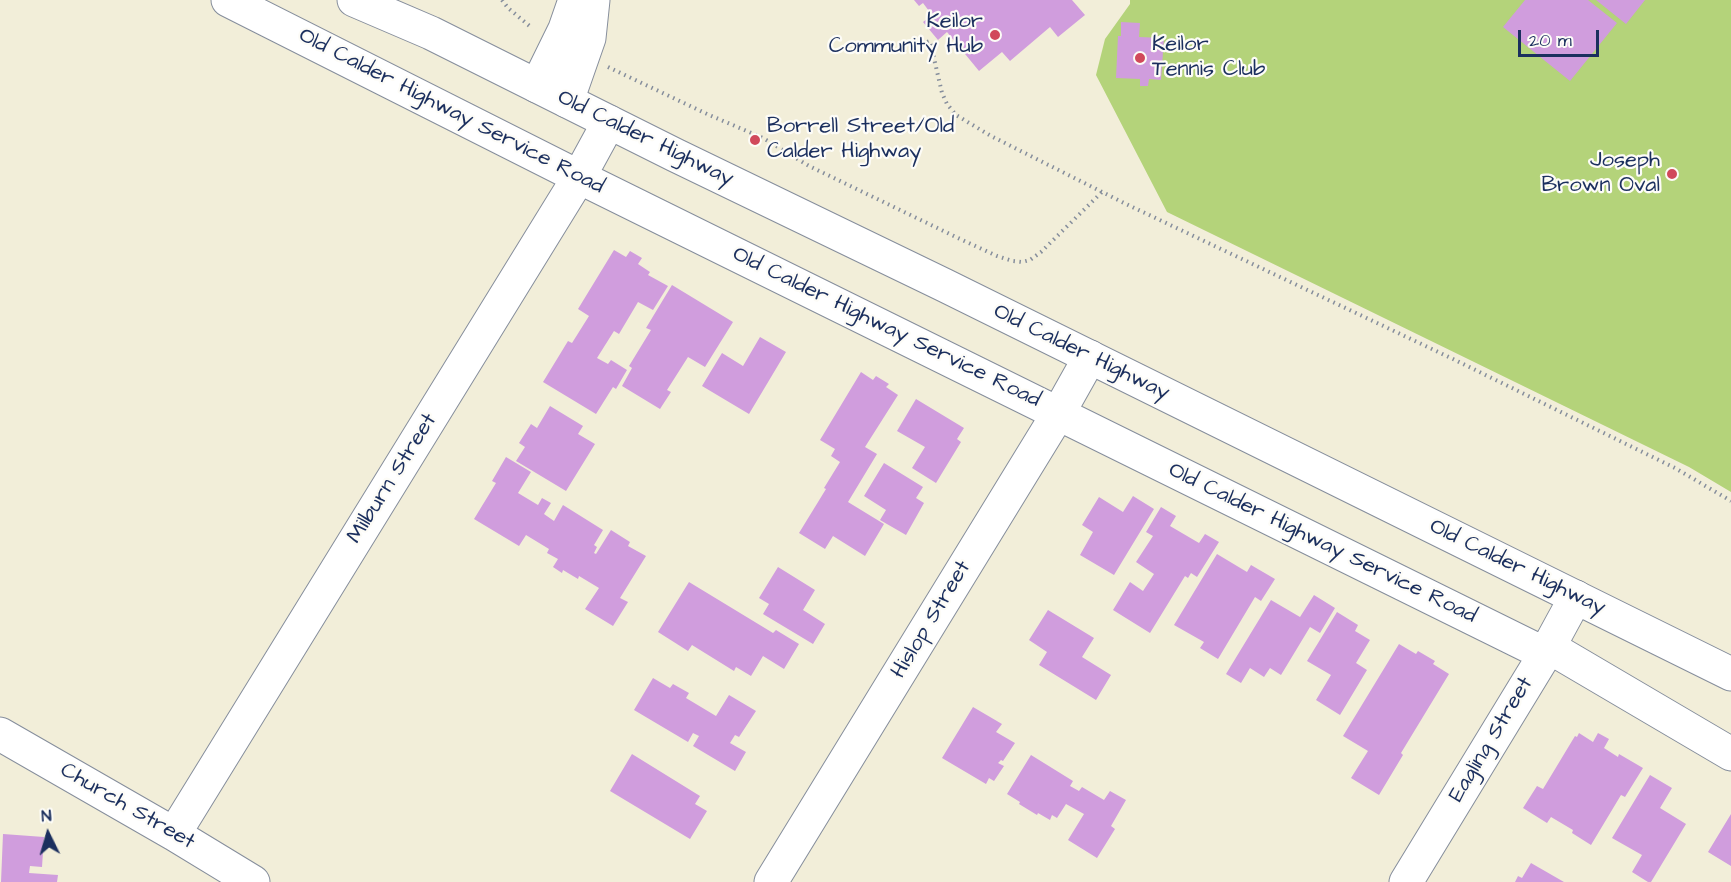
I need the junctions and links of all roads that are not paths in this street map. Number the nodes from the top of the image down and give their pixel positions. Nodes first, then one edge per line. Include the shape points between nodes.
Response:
1 (228, 0) edge
2 (354, 0) edge
3 (380, 0) edge
4 (575, 0) edge
5 (593, 0) edge
6 (431, 33) junction
7 (571, 49) junction
8 (537, 86) junction
9 (567, 101) junction
10 (609, 122) junction
11 (579, 177) junction
12 (1090, 357) junction
13 (1058, 414) junction
14 (1576, 597) junction
15 (1547, 650) junction
16 (1731, 674) edge
17 (0, 734) edge
18 (1731, 754) edge
19 (174, 834) junction
20 (253, 882) edge
21 (771, 882) edge
22 (1406, 882) edge

1 - 11 street, Old Calder Highway Service Road
2 - 6 street, Old Calder Highway
3 - 6 street, Old Calder Highway
4 - 7 street via 570,19
5 - 7 street via 591,29
6 - 8 street, Old Calder Highway
7 - 8 street
7 - 9 street
8 - 9 street, Old Calder Highway
9 - 10 street, Old Calder Highway
10 - 11 street, Milburn Street
10 - 12 street, Old Calder Highway
11 - 13 street, Old Calder Highway Service Road
11 - 19 street, Milburn Street
12 - 13 street, Hislop Street
12 - 14 street, Old Calder Highway
13 - 15 street, Old Calder Highway Service Road
13 - 21 street, Hislop Street
14 - 15 street, Eagling Street
14 - 16 street, Old Calder Highway
15 - 18 street, Old Calder Highway Service Road
15 - 22 street, Eagling Street
17 - 19 street, Church Street
19 - 20 street, Church Street

